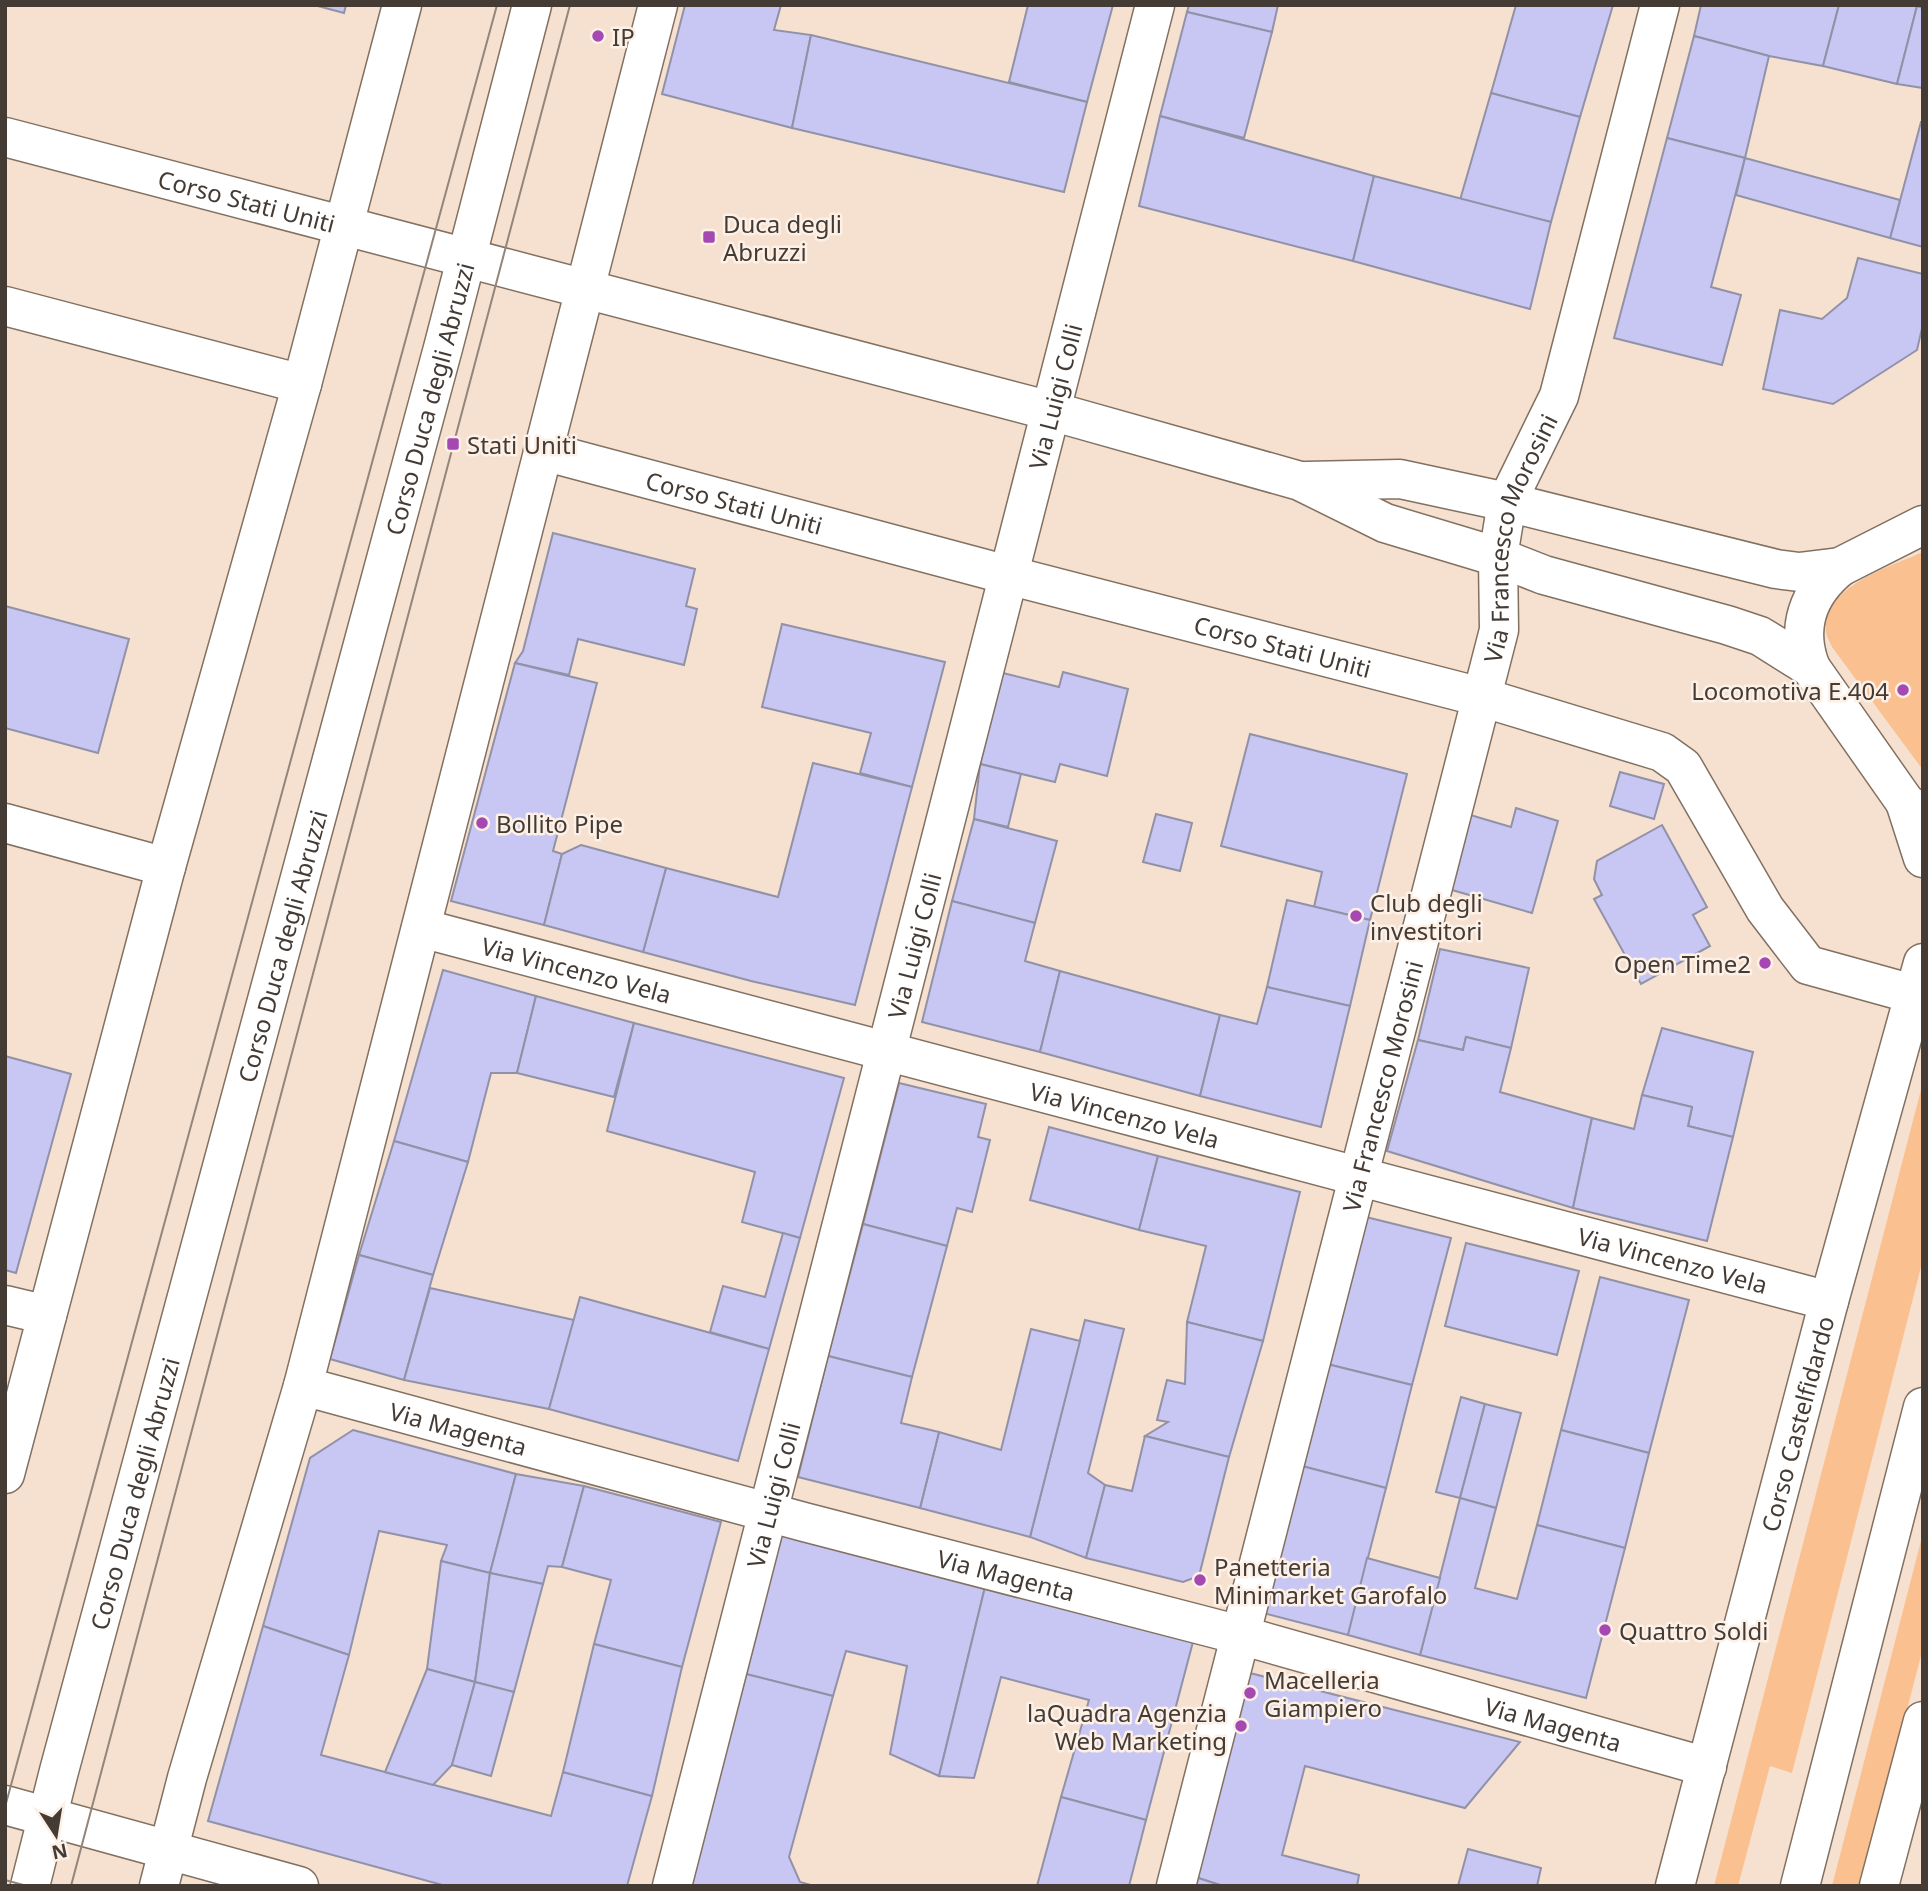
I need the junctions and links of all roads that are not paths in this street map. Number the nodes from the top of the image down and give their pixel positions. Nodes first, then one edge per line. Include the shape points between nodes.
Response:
1 (402, 5) edge
2 (532, 5) edge
3 (658, 5) edge
4 (1155, 5) edge
5 (1660, 5) edge
6 (5, 138) edge
7 (344, 226) junction
8 (466, 258) junction
9 (585, 289) junction
10 (5, 306) edge
11 (302, 384) junction
12 (1051, 411) junction
13 (543, 451) junction
14 (1300, 481) junction
15 (1507, 502) junction
16 (1923, 525) edge
17 (1498, 557) junction
18 (1840, 567) junction
19 (1008, 575) junction
20 (1811, 668) junction
21 (1482, 697) junction
22 (1914, 809) edge
23 (5, 823) edge
24 (1923, 858) edge
25 (166, 867) junction
26 (421, 928) junction
27 (1918, 978) edge
28 (887, 1050) junction
29 (1358, 1176) junction
30 (1829, 1301) junction
31 (5, 1305) edge
32 (47, 1315) junction
33 (303, 1385) junction
34 (1923, 1407) edge
35 (5, 1474) edge
36 (768, 1512) junction
37 (1240, 1635) junction
38 (1923, 1721) edge
39 (1707, 1767) junction
40 (5, 1805) edge
41 (48, 1816) junction
42 (169, 1848) junction
43 (30, 1886) edge
44 (159, 1886) edge
45 (299, 1886) edge
46 (672, 1886) edge
47 (1175, 1886) edge
48 (1675, 1886) edge
49 (1800, 1886) edge
50 (1879, 1886) edge

1 - 7 street
2 - 8 street, Corso Duca degli Abruzzi
3 - 9 street
4 - 12 street, Via Luigi Colli
5 - 15 street, Via Francesco Morosini via 1559,396
6 - 7 street, Corso Stati Uniti
7 - 8 street, Corso Stati Uniti
7 - 11 street
8 - 9 street, Corso Stati Uniti
8 - 41 street, Corso Duca degli Abruzzi
9 - 12 street, Corso Stati Uniti
9 - 13 street
10 - 11 street
11 - 25 street
12 - 14 street, Corso Stati Uniti
12 - 19 street, Via Luigi Colli
13 - 19 street, Corso Stati Uniti
13 - 26 street
14 - 15 street, Corso Stati Uniti via 1400,479
14 - 17 street, Corso Stati Uniti via 1385,523
15 - 17 street, Via Francesco Morosini
15 - 18 street, Corso Stati Uniti via 1776,569 1799,572
16 - 18 street, Corso Stati Uniti
17 - 20 street, Corso Stati Uniti via 1544,575 1760,636
17 - 21 street, Via Francesco Morosini via 1499,630
18 - 20 street via 1816,589 1808,610 1804,641
19 - 21 street, Corso Stati Uniti
19 - 28 street, Via Luigi Colli
20 - 22 street, Corso Stati Uniti
21 - 27 street, Corso Stati Uniti via 1662,752 1683,767 1765,909 1808,965
21 - 29 street, Via Francesco Morosini
22 - 24 street
23 - 25 street
25 - 32 street
26 - 28 street, Via Vincenzo Vela
26 - 33 street
27 - 30 street, Corso Castelfidardo
28 - 29 street, Via Vincenzo Vela
28 - 36 street, Via Luigi Colli
29 - 30 street, Via Vincenzo Vela
29 - 37 street, Via Francesco Morosini
30 - 39 street, Corso Castelfidardo
31 - 32 street
32 - 35 street
33 - 36 street, Via Magenta
33 - 42 street
34 - 49 street
36 - 37 street, Via Magenta
36 - 46 street, Via Luigi Colli
37 - 39 street, Via Magenta
37 - 47 street, Via Francesco Morosini
38 - 50 street
39 - 48 street, Corso Castelfidardo
40 - 41 street
41 - 42 street
41 - 43 street, Corso Duca degli Abruzzi
42 - 44 street
42 - 45 street

